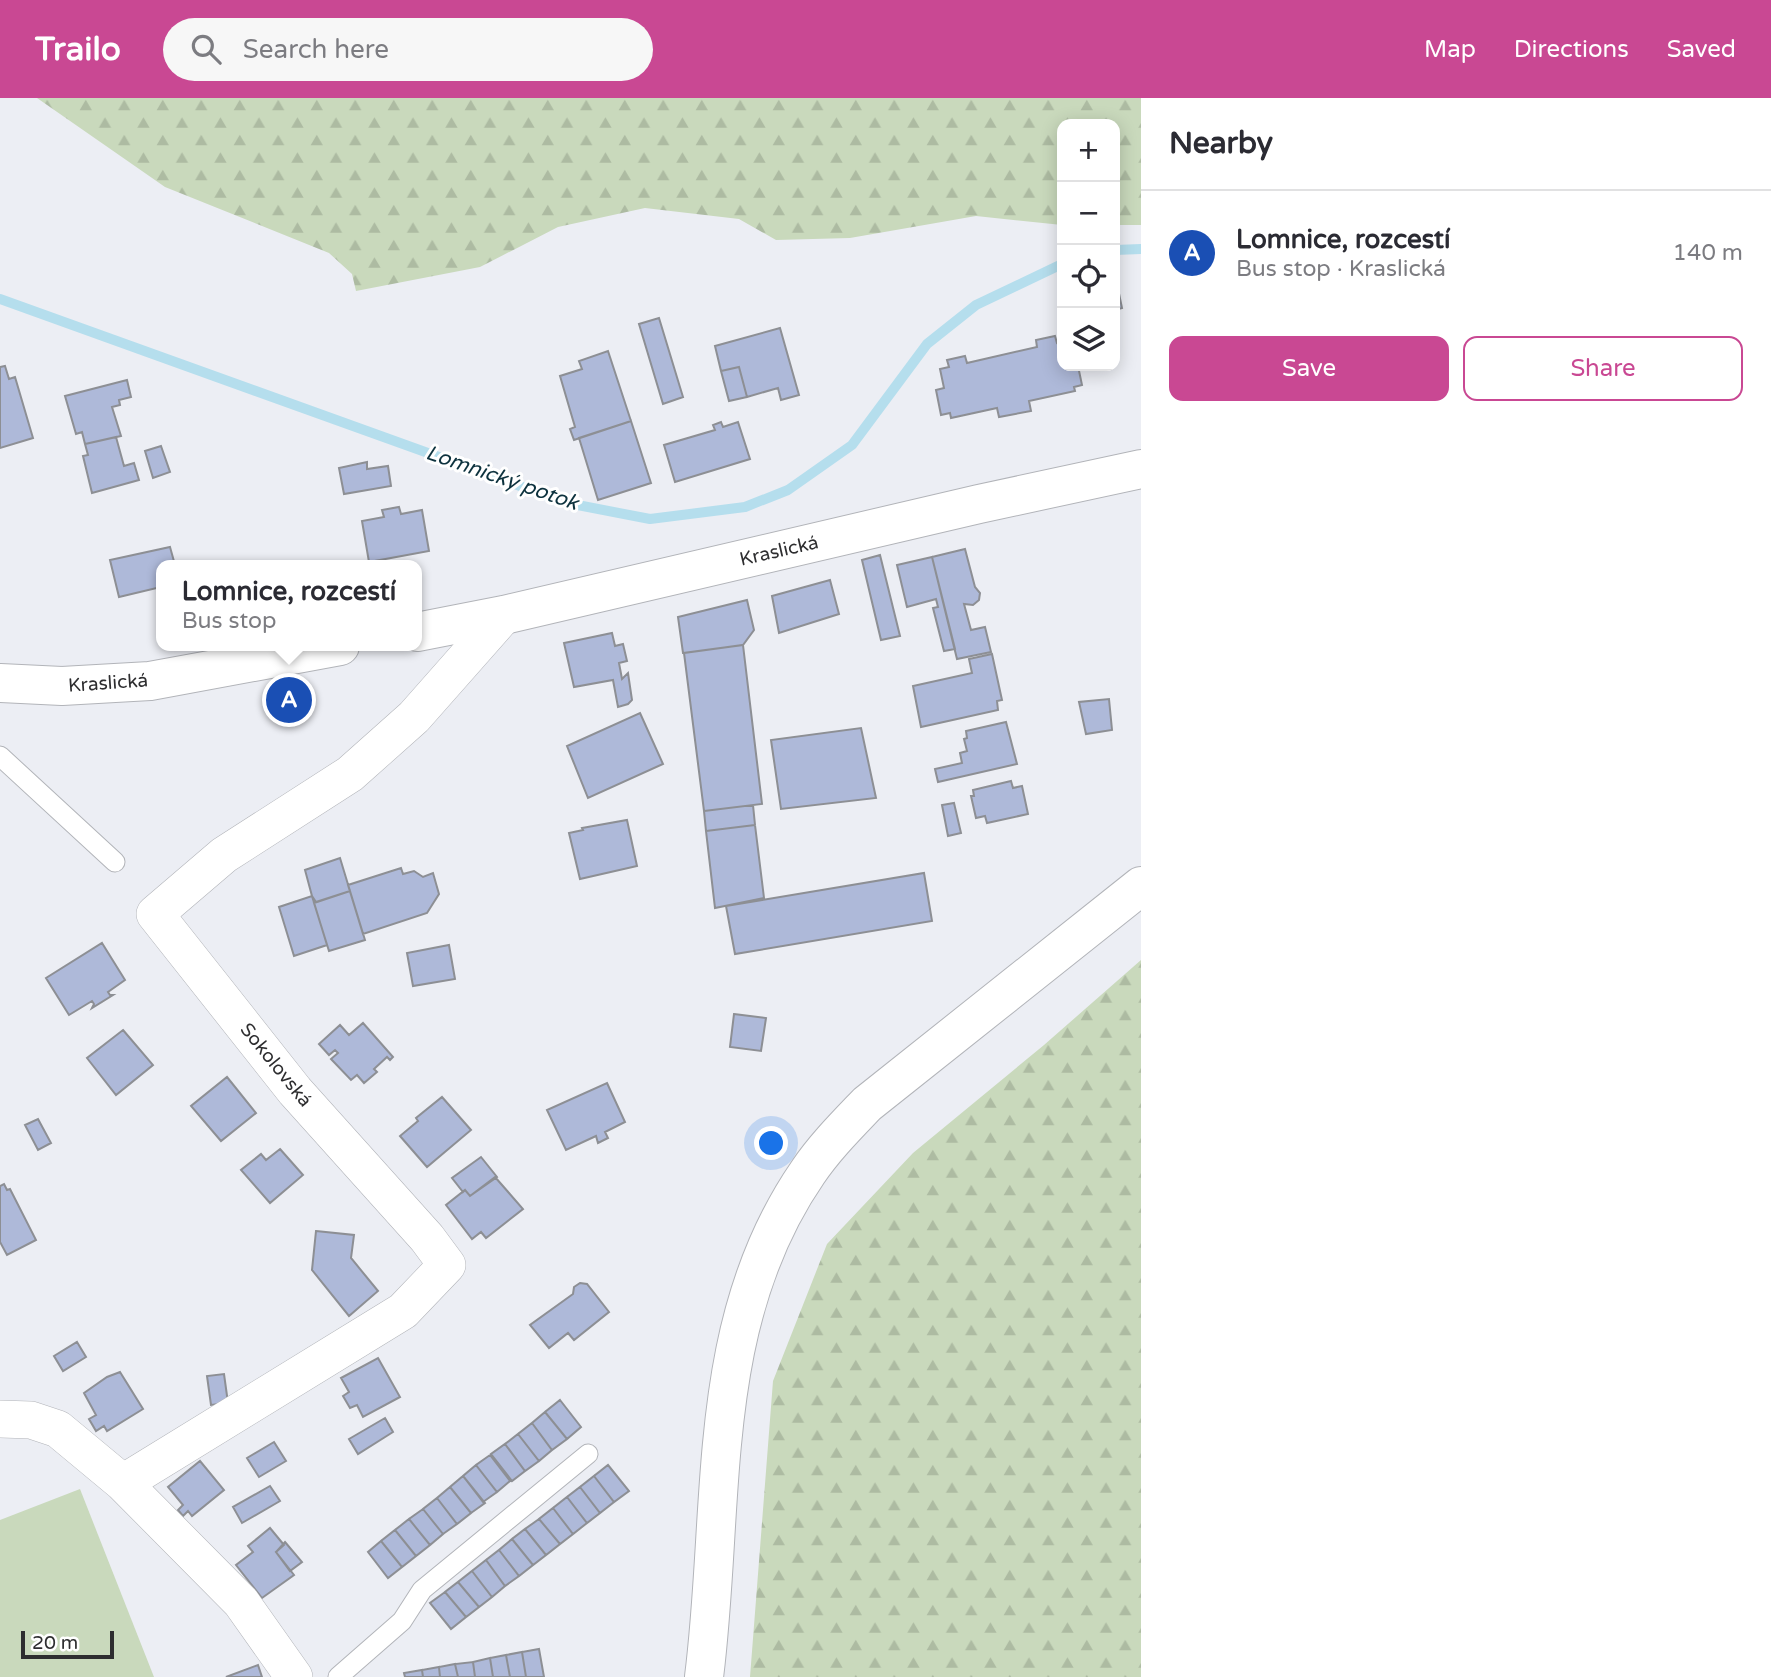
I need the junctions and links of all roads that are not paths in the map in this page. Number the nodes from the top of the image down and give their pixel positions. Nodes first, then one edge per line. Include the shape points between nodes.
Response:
1 (1141, 469) edge
2 (505, 615) junction
3 (422, 631) edge
4 (313, 651) edge
5 (0, 683) edge
6 (0, 756) edge
7 (115, 862) dead end
8 (1141, 887) edge
9 (0, 1419) edge
10 (587, 1454) dead end
11 (122, 1483) junction
12 (294, 1677) edge
13 (338, 1677) edge
14 (704, 1677) edge

1 - 2 street, Kraslická
2 - 3 street, Kraslická
2 - 11 street, Sokolovská via 414,717 350,774 224,856 155,914 295,1091 447,1265 403,1311
4 - 5 street, Kraslická via 150,681 62,686
6 - 7 lane
8 - 14 street via 867,1104 835,1136 784,1211 750,1290 730,1369
9 - 11 street via 31,1420 58,1429
10 - 13 lane via 422,1590 402,1621
11 - 12 street via 240,1602

